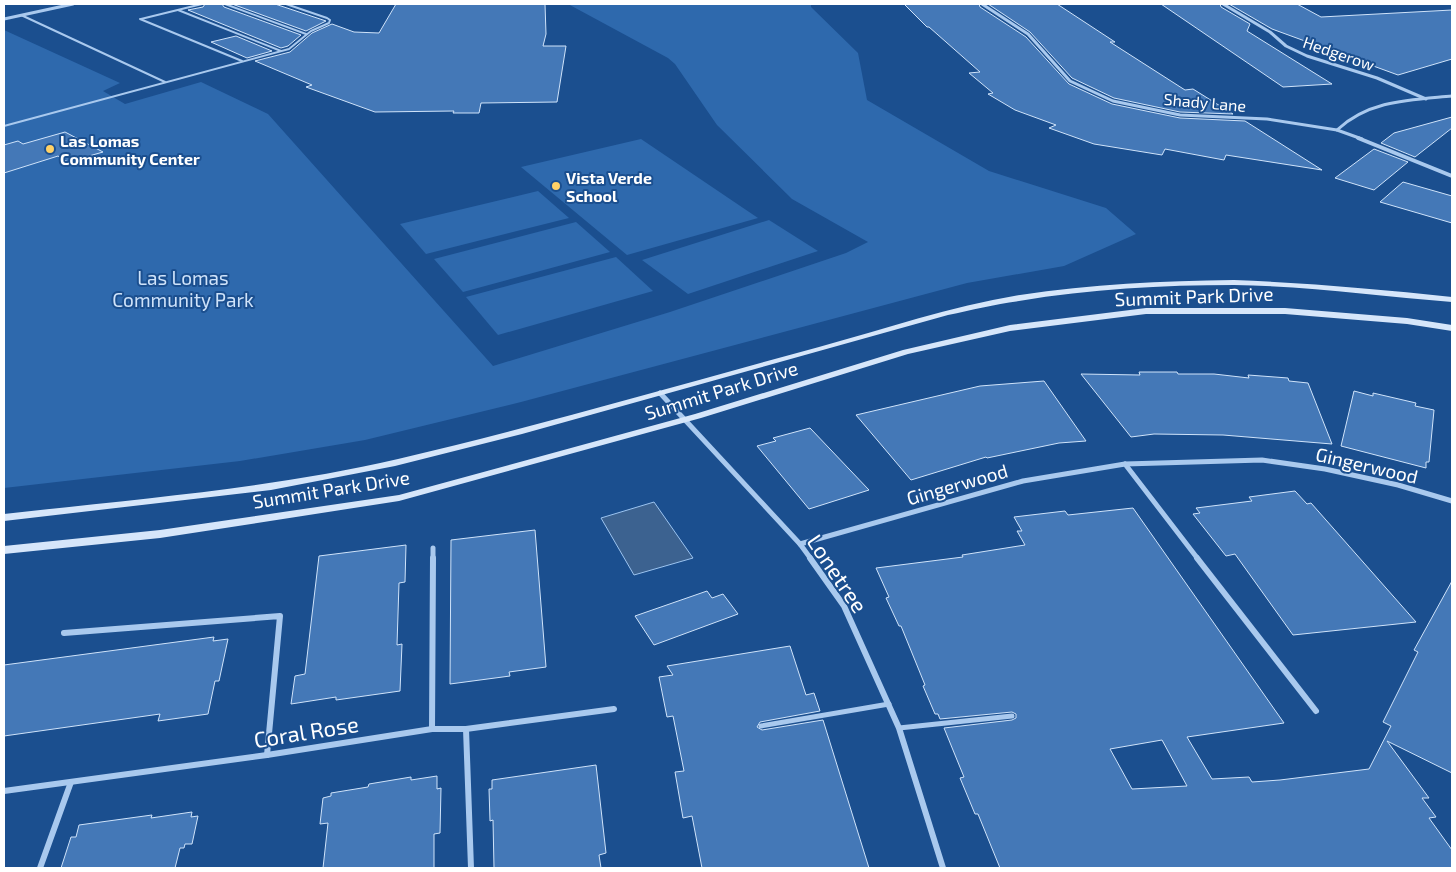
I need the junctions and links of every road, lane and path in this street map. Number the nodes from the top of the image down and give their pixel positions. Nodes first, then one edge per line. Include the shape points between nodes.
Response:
1 (73, 4) edge
2 (202, 4) edge
3 (225, 4) edge
4 (286, 4) edge
5 (982, 4) edge
6 (1223, 4) edge
7 (178, 10) junction
8 (20, 16) junction
9 (4, 19) edge
10 (306, 34) junction
11 (281, 51) junction
12 (242, 61) junction
13 (165, 82) junction
14 (1452, 96) edge
15 (1426, 99) junction
16 (4, 126) edge
17 (1337, 130) junction
18 (1452, 176) edge
19 (1452, 300) edge
20 (1452, 328) edge
21 (660, 393) junction
22 (685, 420) junction
23 (1125, 464) junction
24 (1452, 501) edge
25 (4, 518) edge
26 (800, 544) junction
27 (433, 548) dead end
28 (4, 550) edge
29 (64, 633) dead end
30 (889, 704) junction
31 (614, 709) dead end
32 (1316, 711) dead end
33 (1012, 716) dead end
34 (761, 726) dead end
35 (899, 728) junction
36 (432, 729) junction
37 (466, 729) junction
38 (267, 756) junction
39 (71, 782) junction
40 (4, 791) edge
41 (40, 868) edge
42 (471, 868) edge
43 (943, 868) edge

1 - 8 street
2 - 7 lane
3 - 10 lane
4 - 10 lane via 330,20
5 - 17 street, Shady Lane via 1028,34 1070,81 1114,101 1180,115 1266,119
6 - 15 street, Hedgerow via 1270,32 1286,46 1307,56 1377,78
7 - 11 lane
7 - 12 lane via 140,19
8 - 9 street
8 - 13 lane
10 - 11 lane via 289,49
11 - 12 lane
12 - 13 lane
13 - 16 lane
14 - 15 street
15 - 17 street via 1366,110 1346,120
17 - 18 street, Shady Lane
19 - 21 street, Summit Park Drive via 1262,282 1186,282 1020,297 923,318
20 - 22 street, Summit Park Drive via 1407,321 1285,312 1146,311 1010,328 906,352
21 - 22 street, Lonetree
21 - 25 street, Summit Park Drive via 395,463 271,486
22 - 26 street, Lonetree
22 - 28 street, Summit Park Drive via 399,498 160,534
23 - 24 street, Gingerwood via 1262,460 1325,469
23 - 26 street, Gingerwood via 1023,481
23 - 32 street
26 - 30 street, Lonetree via 844,606
27 - 36 street
29 - 38 street via 280,616
30 - 34 lane
30 - 35 street, Lonetree
31 - 37 street, Coral Rose
33 - 35 lane
35 - 43 street, Lonetree
36 - 37 street, Coral Rose
36 - 38 street, Coral Rose
37 - 42 street
38 - 39 street, Coral Rose
39 - 40 street, Coral Rose
39 - 41 street

